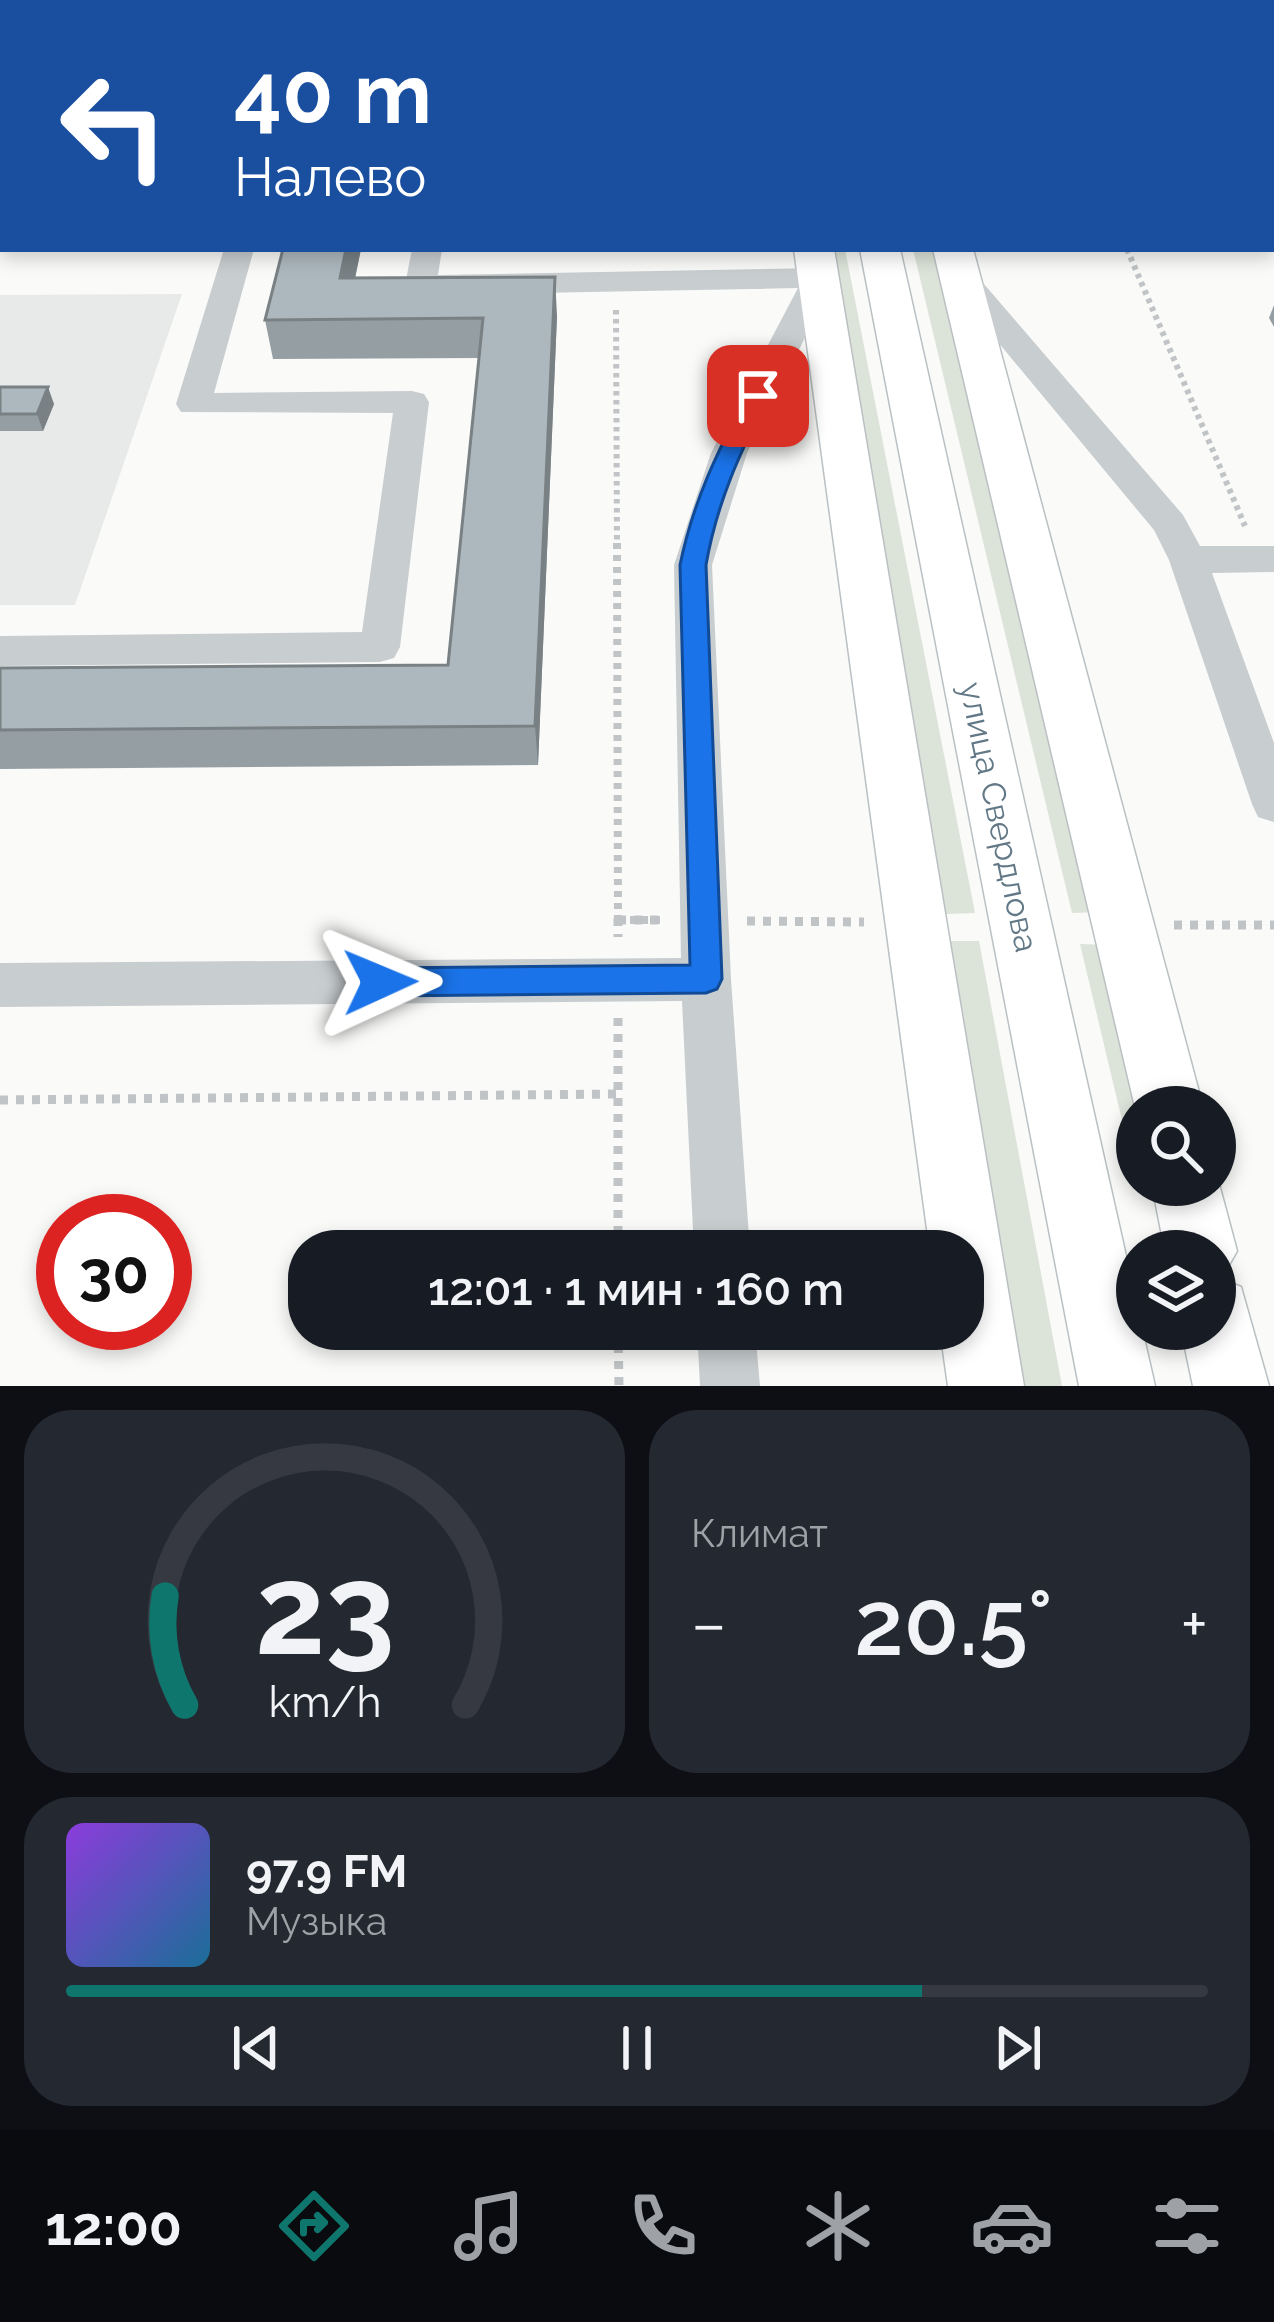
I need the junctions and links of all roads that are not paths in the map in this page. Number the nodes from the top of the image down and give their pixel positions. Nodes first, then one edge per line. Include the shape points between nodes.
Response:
1 (238, 252) edge
2 (426, 252) edge
3 (881, 252) edge
4 (957, 262) edge
5 (816, 264) edge
6 (1266, 559) edge
7 (1188, 560) junction
8 (0, 651) edge
9 (1274, 804) edge
10 (706, 979) junction
11 (0, 985) edge
12 (1164, 1086) edge
13 (721, 1230) edge
14 (727, 1350) edge
15 (1223, 1350) edge
16 (730, 1386) edge
17 (986, 1386) edge
18 (1117, 1386) edge
19 (1231, 1386) edge

1 - 8 street via 193,404 412,402 380,647
2 - 5 street via 421,285 616,282
3 - 18 main road, улица Свердлова
4 - 7 street via 1170,524
4 - 12 main road
5 - 10 street via 717,475 693,565
5 - 17 main road
6 - 7 street
7 - 9 street
10 - 11 street
10 - 13 street
14 - 16 street
15 - 19 main road

